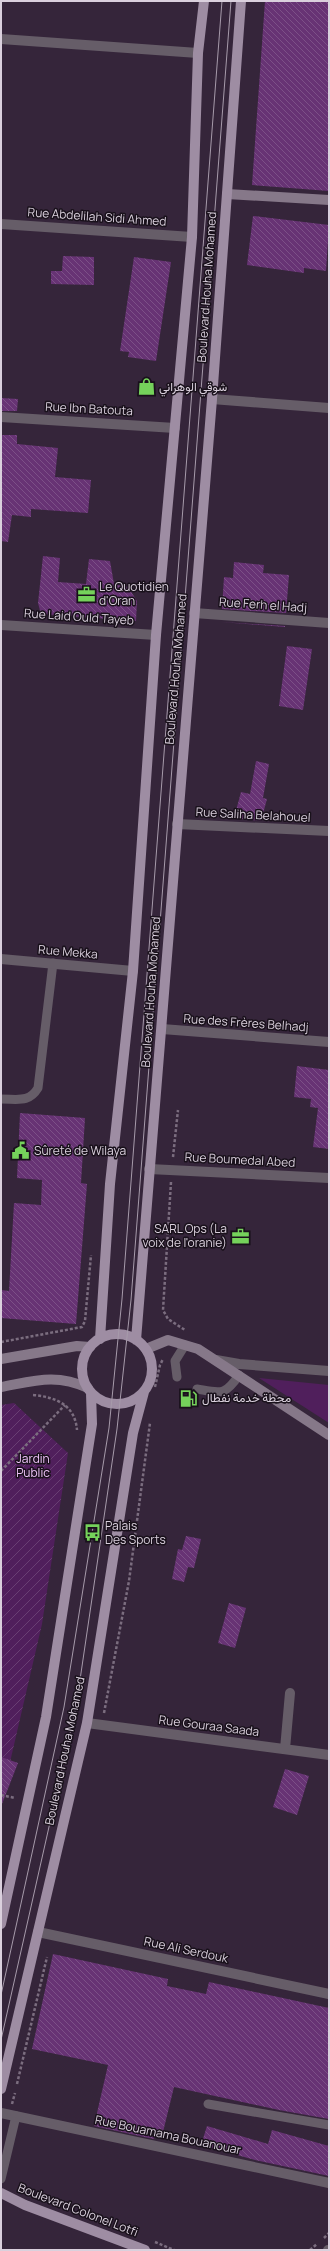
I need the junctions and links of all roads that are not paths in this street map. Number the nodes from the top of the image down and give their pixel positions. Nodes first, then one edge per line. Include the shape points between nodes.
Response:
1 (204, 1) edge
2 (241, 1) edge
3 (1, 39) edge
4 (198, 53) junction
5 (227, 194) junction
6 (329, 200) edge
7 (1, 224) edge
8 (192, 237) junction
9 (212, 399) junction
10 (329, 408) edge
11 (1, 417) edge
12 (175, 428) junction
13 (194, 613) junction
14 (329, 623) edge
15 (1, 625) edge
16 (156, 635) junction
17 (176, 824) junction
18 (329, 831) edge
19 (1, 959) edge
20 (53, 963) junction
21 (133, 972) junction
22 (162, 1029) junction
23 (329, 1042) edge
24 (1, 1099) edge
25 (149, 1168) junction
26 (329, 1178) edge
27 (100, 1339) junction
28 (136, 1340) junction
29 (185, 1345) junction
30 (90, 1347) junction
31 (146, 1349) junction
32 (1, 1359) edge
33 (216, 1360) junction
34 (329, 1371) edge
35 (239, 1375) junction
36 (177, 1377) dead end
37 (1, 1387) edge
38 (197, 1389) dead end
39 (90, 1390) junction
40 (144, 1392) junction
41 (329, 1435) edge
42 (290, 1693) dead end
43 (86, 1723) junction
44 (285, 1749) junction
45 (329, 1755) edge
46 (1, 1924) edge
47 (38, 1932) junction
48 (329, 1994) edge
49 (1, 2089) edge
50 (208, 2104) dead end
51 (1, 2112) edge
52 (16, 2116) junction
53 (329, 2125) edge
54 (1, 2179) edge
55 (329, 2183) edge
56 (1, 2193) edge
57 (145, 2250) edge

1 - 4 main road, Boulevard Houha Mohamed
2 - 5 main road, Boulevard Houha Mohamed
3 - 4 street
4 - 8 main road, Boulevard Houha Mohamed
5 - 6 main road
5 - 9 main road, Boulevard Houha Mohamed
7 - 8 street, Rue Abdelilah Sidi Ahmed
8 - 12 main road, Boulevard Houha Mohamed
9 - 10 street
9 - 13 main road, Boulevard Houha Mohamed
11 - 12 street, Rue Ibn Batouta
12 - 16 main road, Boulevard Houha Mohamed
13 - 14 street, Rue Ferh el Hadj
13 - 17 main road, Boulevard Houha Mohamed
15 - 16 street, Rue Laid Ould Tayeb
16 - 21 main road, Boulevard Houha Mohamed
17 - 18 street, Rue Saliha Belahouel
17 - 22 main road, Boulevard Houha Mohamed
19 - 20 street, Rue Mekka
20 - 21 street, Rue Mekka
20 - 24 lane via 38,1088 33,1096 26,1099
21 - 27 main road, Boulevard Houha Mohamed via 110,1184
22 - 23 street, Rue des Frères Belhadj
22 - 25 main road, Boulevard Houha Mohamed
25 - 26 street, Rue Boumedal Abed
25 - 28 main road, Boulevard Houha Mohamed
27 - 28 main road via 117,1335
27 - 30 main road
28 - 31 main road
29 - 31 main road via 168,1340
29 - 33 main road via 198,1349
29 - 36 lane via 175,1361
30 - 32 main road via 77,1346
30 - 39 main road via 82,1367 83,1378
31 - 40 main road via 152,1365 152,1374
33 - 34 street
33 - 35 main road
35 - 38 lane via 229,1390 223,1392
35 - 41 main road
37 - 39 main road via 54,1378 72,1380
39 - 40 main road via 104,1402 120,1404 131,1402
39 - 46 main road, Boulevard Houha Mohamed via 92,1424 46,1717
40 - 43 main road, Boulevard Houha Mohamed via 133,1433
42 - 44 street
43 - 44 street, Rue Gouraa Saada
43 - 47 main road, Boulevard Houha Mohamed
44 - 45 street, Rue Gouraa Saada
47 - 48 street, Rue Ali Serdouk
47 - 49 main road, Boulevard Houha Mohamed
50 - 53 lane
51 - 52 street, Rue Bouamama Bouanouar
52 - 54 lane
52 - 55 street, Rue Bouamama Bouanouar
56 - 57 main road, Boulevard Colonel Lotfi via 25,2205

